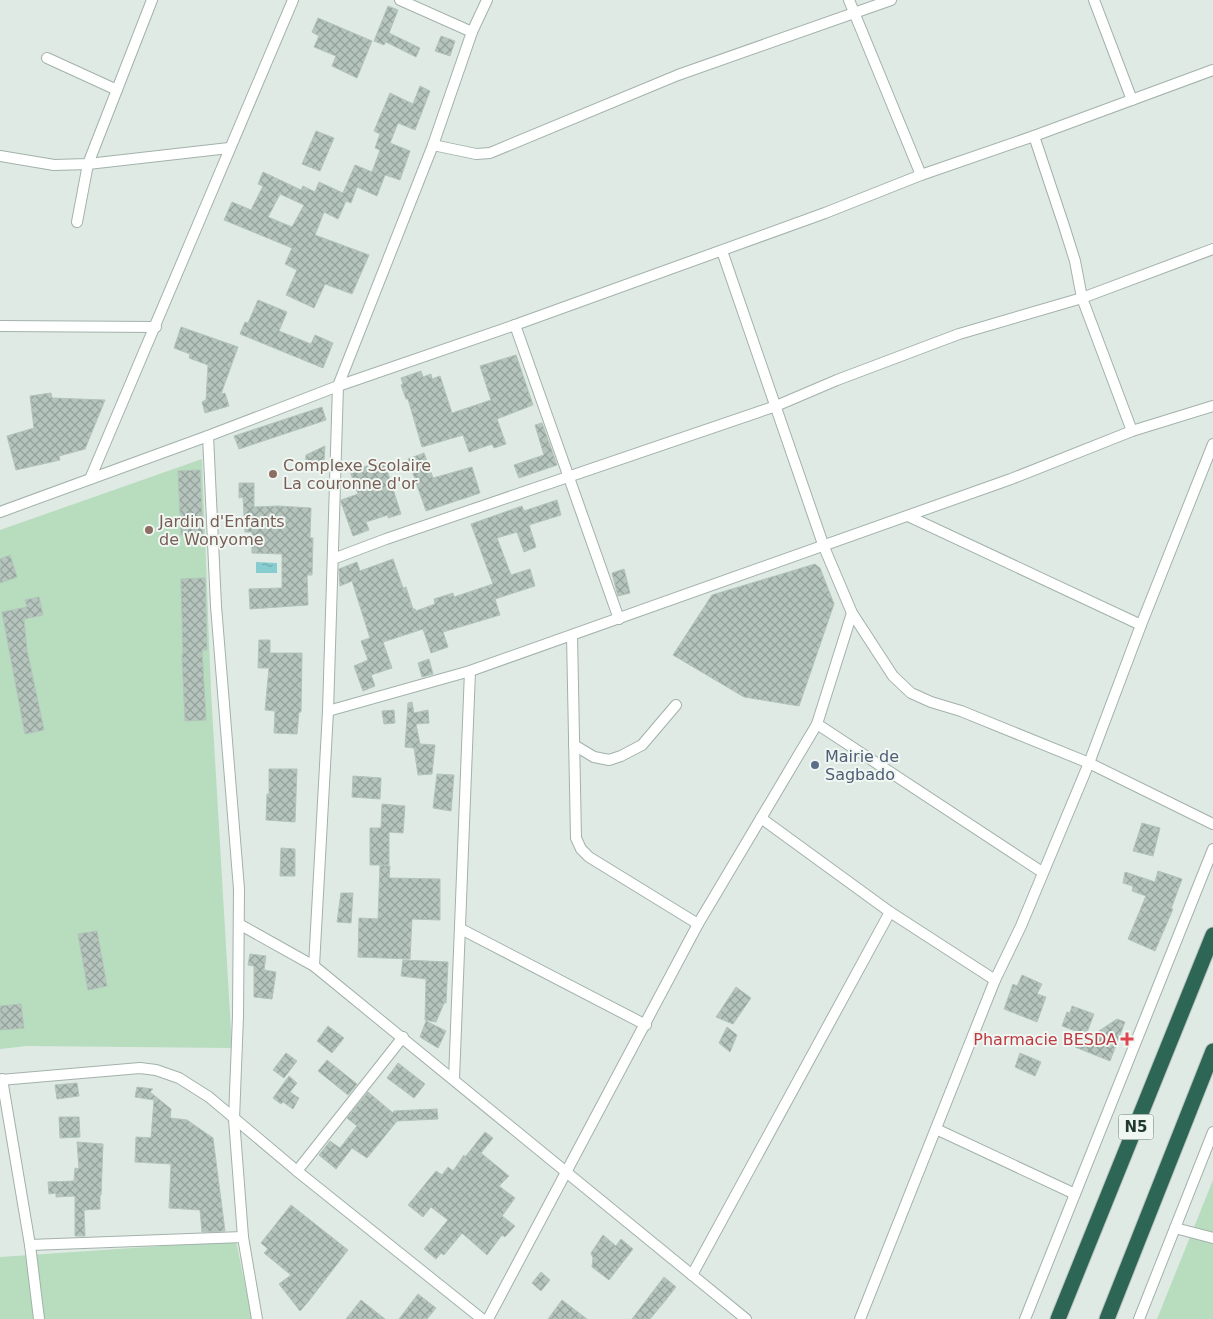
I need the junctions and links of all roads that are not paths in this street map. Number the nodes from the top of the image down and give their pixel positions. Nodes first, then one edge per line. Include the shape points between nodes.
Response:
1 (152, 0) edge
2 (293, 0) edge
3 (400, 0) edge
4 (487, 0) edge
5 (849, 0) edge
6 (891, 0) edge
7 (1094, 0) edge
8 (854, 14) junction
9 (472, 32) junction
10 (47, 58) dead end
11 (1213, 70) edge
12 (117, 90) junction
13 (1132, 100) junction
14 (1034, 136) junction
15 (433, 145) junction
16 (229, 148) junction
17 (0, 156) edge
18 (88, 164) junction
19 (921, 175) junction
20 (77, 222) dead end
21 (1213, 249) edge
22 (722, 251) junction
23 (1082, 298) junction
24 (515, 325) junction
25 (0, 326) edge
26 (156, 327) junction
27 (338, 386) junction
28 (776, 406) junction
29 (1213, 406) edge
30 (1132, 431) junction
31 (208, 436) junction
32 (1213, 444) edge
33 (569, 477) junction
34 (90, 479) junction
35 (0, 512) edge
36 (908, 516) junction
37 (824, 547) junction
38 (333, 559) junction
39 (852, 613) junction
40 (619, 619) junction
41 (1141, 625) junction
42 (572, 635) junction
43 (470, 671) junction
44 (676, 705) dead end
45 (328, 711) junction
46 (817, 724) junction
47 (574, 745) junction
48 (1089, 763) junction
49 (761, 818) junction
50 (1213, 824) edge
51 (1213, 849) edge
52 (1042, 872) junction
53 (890, 912) junction
54 (239, 924) junction
55 (698, 924) junction
56 (461, 929) junction
57 (1213, 935) edge
58 (314, 966) junction
59 (995, 980) junction
60 (646, 1025) junction
61 (403, 1038) junction
62 (1213, 1051) edge
63 (454, 1079) junction
64 (1, 1080) edge
65 (234, 1119) junction
66 (936, 1129) junction
67 (1213, 1132) edge
68 (297, 1171) junction
69 (566, 1172) junction
70 (1074, 1194) junction
71 (1175, 1228) junction
72 (243, 1237) junction
73 (1213, 1238) edge
74 (30, 1245) junction
75 (692, 1275) junction
76 (39, 1319) edge
77 (257, 1319) edge
78 (482, 1319) edge
79 (488, 1319) edge
80 (746, 1319) edge
81 (860, 1319) edge
82 (1025, 1319) edge
83 (1058, 1319) edge
84 (1107, 1319) edge
85 (1139, 1319) edge

1 - 12 street
2 - 16 street
3 - 9 street
4 - 9 street
5 - 8 street
6 - 8 street
7 - 13 street
8 - 15 street via 678,75 490,153 476,154
8 - 19 street
9 - 15 street
10 - 12 street
11 - 13 street
12 - 18 street
13 - 14 street
14 - 19 street
14 - 23 street via 1064,226
15 - 27 street
16 - 18 street
16 - 26 street
17 - 18 street via 46,165
18 - 20 street
19 - 22 street
21 - 23 street
22 - 24 street
22 - 28 street
23 - 28 street via 959,334
23 - 30 street
24 - 27 street
24 - 33 street
25 - 26 street
26 - 34 street
27 - 31 street
27 - 38 street
28 - 33 street
28 - 37 street
29 - 30 street
30 - 36 street
31 - 34 street
31 - 54 street via 216,606 239,889
32 - 41 street
33 - 38 street
33 - 40 street
34 - 35 street
36 - 37 street
36 - 41 street
37 - 39 street
37 - 40 street
38 - 45 street
39 - 46 street
39 - 48 street via 893,676 911,693
40 - 42 street
41 - 48 street
42 - 43 street
42 - 47 street
43 - 45 street
43 - 56 street
44 - 47 street via 642,745 621,756 609,760 594,757
45 - 58 street
46 - 49 street
46 - 52 street
47 - 55 street via 576,838 581,849 590,858
48 - 50 street
48 - 52 street
49 - 53 street
49 - 55 street
51 - 70 street
52 - 59 street
53 - 59 street
53 - 75 street
54 - 58 street
54 - 65 street
55 - 60 street
56 - 60 street
56 - 63 street
57 - 83 highway, N5
58 - 61 street
59 - 66 street
60 - 69 street
61 - 63 street
61 - 68 street
62 - 84 highway, N5
63 - 69 street
64 - 65 street via 148,1069 179,1078 209,1096
64 - 74 street
65 - 68 street
65 - 72 street
66 - 70 street
66 - 81 street
67 - 71 street
68 - 78 street
69 - 75 street
69 - 79 street
70 - 82 street
71 - 73 street
71 - 85 street
72 - 74 street
72 - 77 street
74 - 76 street
75 - 80 street

